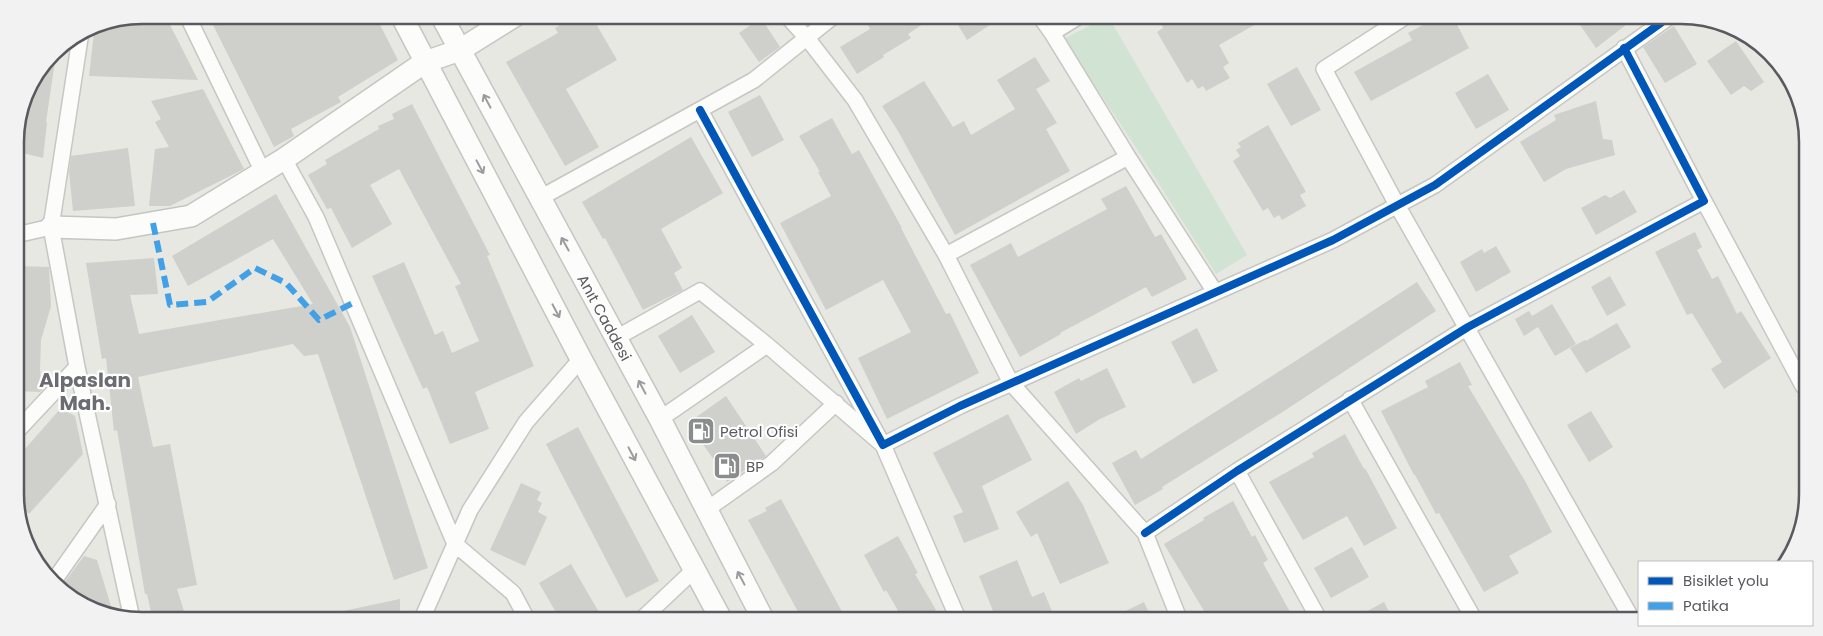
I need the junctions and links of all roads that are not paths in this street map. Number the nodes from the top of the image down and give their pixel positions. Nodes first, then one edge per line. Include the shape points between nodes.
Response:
1 (191, 24) edge
2 (406, 24) edge
3 (446, 24) edge
4 (502, 24) edge
5 (794, 24) edge
6 (824, 24) edge
7 (1046, 24) edge
8 (1066, 24) edge
9 (1394, 24) edge
10 (1659, 24) edge
11 (1052, 33) junction
12 (807, 38) junction
13 (79, 42) edge
14 (1624, 48) junction
15 (460, 50) junction
16 (425, 62) junction
17 (700, 110) junction
18 (1128, 157) junction
19 (284, 159) junction
20 (263, 172) junction
21 (540, 198) junction
22 (1704, 201) junction
23 (1397, 205) junction
24 (51, 228) junction
25 (24, 233) edge
26 (946, 255) junction
27 (1215, 292) junction
28 (1468, 327) junction
29 (616, 338) junction
30 (768, 345) junction
31 (581, 359) junction
32 (77, 367) junction
33 (1799, 379) edge
34 (1011, 383) junction
35 (1350, 399) junction
36 (836, 403) junction
37 (660, 418) junction
38 (24, 423) edge
39 (883, 444) junction
40 (1237, 472) junction
41 (108, 504) junction
42 (706, 510) junction
43 (1145, 532) junction
44 (455, 544) junction
45 (694, 570) junction
46 (57, 576) edge
47 (130, 611) edge
48 (425, 612) edge
49 (523, 612) edge
50 (650, 612) edge
51 (717, 612) edge
52 (759, 612) edge
53 (955, 612) edge
54 (1176, 612) edge
55 (1315, 612) edge
56 (1469, 612) edge
57 (1628, 612) edge

1 - 20 street
2 - 16 main road
3 - 15 main road, Anıt Caddesi
4 - 15 main road
5 - 12 street
6 - 12 street
7 - 11 street
8 - 11 street
9 - 23 street via 1324,69
10 - 14 street
11 - 18 street
12 - 17 street via 754,80
12 - 26 street via 856,100
13 - 24 street
14 - 22 street
14 - 23 street via 1435,185
15 - 16 main road
21 -> 15 main road, Anıt Caddesi
16 - 19 main road
16 -> 31 main road
17 - 21 street
17 - 39 street
18 - 26 street
18 - 27 street
19 - 20 main road
19 - 44 street via 316,217
20 - 24 main road via 191,216 116,229
29 -> 21 main road, Anıt Caddesi
22 - 28 street
22 - 33 street
23 - 27 street via 1333,240
23 - 28 street
24 - 25 street
24 - 32 street
26 - 34 street
27 - 34 street
28 - 35 street
28 - 57 street
29 - 30 street via 700,291
37 -> 29 main road, Anıt Caddesi
30 - 36 street
30 - 37 street
31 - 44 street via 526,422 470,510
31 -> 45 main road
32 - 38 street
32 - 41 street
34 - 39 street
34 - 43 street
35 - 40 street
35 - 56 street
36 - 39 street
36 - 42 street via 772,463
37 - 42 main road, Anıt Caddesi
39 - 53 street
40 - 43 street
40 - 55 street
41 - 46 street
41 - 47 street
52 -> 42 main road, Anıt Caddesi
43 - 54 street
44 - 48 street
44 - 49 street via 513,593
45 - 50 street
45 - 51 main road

